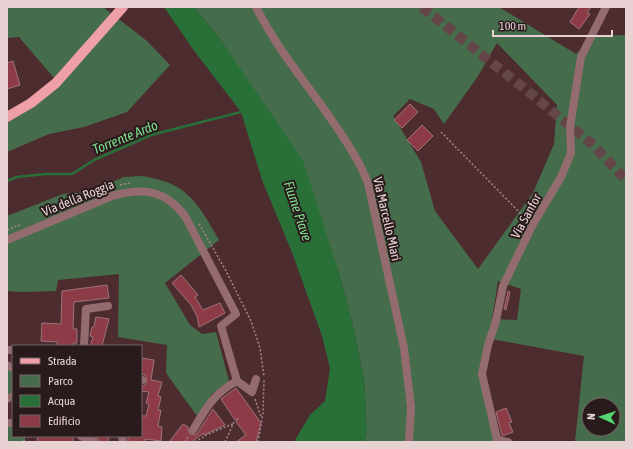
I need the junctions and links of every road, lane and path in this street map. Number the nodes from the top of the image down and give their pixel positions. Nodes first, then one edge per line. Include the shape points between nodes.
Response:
1 (123, 7) edge
2 (256, 7) edge
3 (606, 7) edge
4 (7, 117) edge
5 (441, 132) dead end
6 (136, 183) dead end
7 (118, 186) dead end
8 (196, 219) dead end
9 (20, 225) dead end
10 (532, 226) junction
11 (7, 230) edge
12 (7, 240) edge
13 (108, 306) dead end
14 (84, 345) edge
15 (256, 379) dead end
16 (237, 381) junction
17 (252, 392) junction
18 (264, 414) junction
19 (235, 420) dead end
20 (233, 424) junction
21 (193, 430) dead end
22 (497, 440) edge
23 (195, 442) edge
24 (225, 442) edge
25 (258, 442) edge
26 (409, 442) edge
27 (508, 442) edge

1 - 4 main road via 56,83 31,103
2 - 26 street, Via Marcello Miari via 283,53 357,158 368,182 404,348 411,407
3 - 10 street, Via Sanfor via 581,57 570,127 571,153 561,177
5 - 10 path
6 - 7 path
8 - 18 path via 225,269 260,348 265,384
9 - 11 path
10 - 22 street, Via Sanfor via 503,286 482,374
12 - 16 street, Via della Roggia via 128,191 155,193 167,198 185,216 236,314 221,326
13 - 14 street via 86,309
15 - 17 street
16 - 17 street
16 - 21 street via 214,397
17 - 18 path via 260,417
18 - 25 path
19 - 20 path
20 - 23 path
20 - 24 path
22 - 27 street, Via Sanfor

